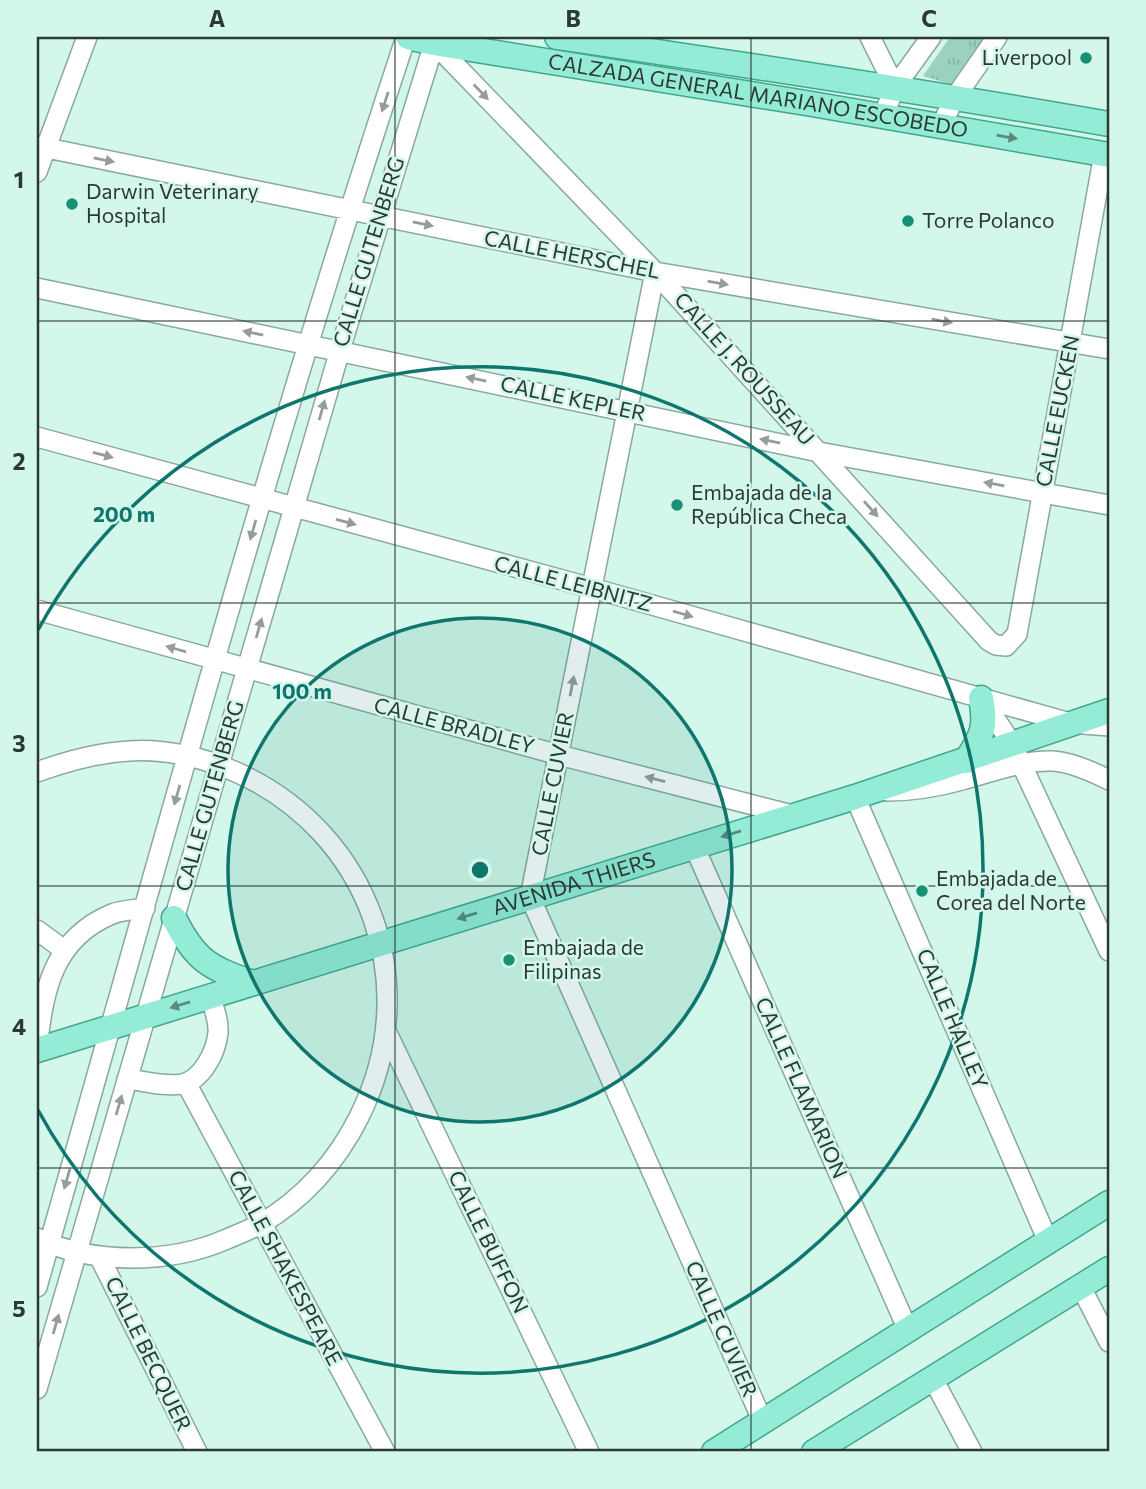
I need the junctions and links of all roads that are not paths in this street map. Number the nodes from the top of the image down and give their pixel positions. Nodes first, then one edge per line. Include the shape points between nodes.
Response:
1 (88, 37) edge
2 (407, 37) edge
3 (557, 37) edge
4 (870, 37) edge
5 (930, 37) edge
6 (997, 37) edge
7 (435, 40) edge
8 (895, 87) junction
9 (954, 99) junction
10 (883, 116) junction
11 (1109, 124) edge
12 (941, 126) junction
13 (41, 147) edge
14 (1107, 154) edge
15 (37, 172) edge
16 (349, 208) junction
17 (380, 215) junction
18 (655, 272) junction
19 (37, 288) edge
20 (1070, 343) junction
21 (309, 344) junction
22 (1109, 349) edge
23 (340, 350) junction
24 (627, 410) junction
25 (37, 437) edge
26 (819, 452) junction
27 (1042, 493) junction
28 (261, 499) junction
29 (1109, 505) edge
30 (294, 508) junction
31 (592, 589) junction
32 (37, 610) edge
33 (989, 641) joint
34 (216, 660) junction
35 (247, 669) junction
36 (981, 698) junction
37 (1109, 711) edge
38 (1070, 723) junction
39 (1109, 726) edge
40 (1017, 753) junction
41 (559, 754) junction
42 (188, 756) junction
43 (966, 761) junction
44 (219, 764) junction
45 (37, 772) edge
46 (1109, 780) edge
47 (861, 794) junction
48 (792, 815) junction
49 (694, 846) junction
50 (530, 897) junction
51 (145, 908) junction
52 (174, 918) junction
53 (37, 930) edge
54 (381, 943) junction
55 (64, 950) junction
56 (1109, 951) edge
57 (253, 983) junction
58 (210, 996) junction
59 (146, 1016) junction
60 (110, 1027) junction
61 (387, 1033) junction
62 (37, 1050) edge
63 (127, 1079) junction
64 (186, 1083) junction
65 (1109, 1203) edge
66 (260, 1224) junction
67 (43, 1241) edge
68 (1048, 1241) junction
69 (77, 1252) junction
70 (99, 1256) junction
71 (1109, 1269) edge
72 (1081, 1286) junction
73 (37, 1287) edge
74 (908, 1330) junction
75 (1109, 1342) edge
76 (933, 1379) junction
77 (37, 1390) edge
78 (762, 1422) junction
79 (197, 1452) edge
80 (384, 1452) edge
81 (589, 1452) edge
82 (715, 1452) edge
83 (814, 1452) edge
84 (972, 1452) edge

1 - 13 street
2 - 7 main road, CALZADA GENERAL MARIANO ESCOBEDO
2 -> 16 street, CALLE GUTENBERG
3 - 8 main road, CALZADA GENERAL MARIANO ESCOBEDO
4 - 8 street
5 - 8 street
6 - 9 street
7 - 10 main road, CALZADA GENERAL MARIANO ESCOBEDO
7 - 17 street, CALLE GUTENBERG
7 -> 18 street, CALLE J. ROUSSEAU
8 - 9 main road, CALZADA GENERAL MARIANO ESCOBEDO
8 - 10 street
9 - 11 main road, CALZADA GENERAL MARIANO ESCOBEDO
9 - 12 street
10 - 12 main road, CALZADA GENERAL MARIANO ESCOBEDO
12 -> 14 main road, CALZADA GENERAL MARIANO ESCOBEDO
13 - 15 street
13 -> 16 street, CALLE HERSCHEL
14 - 20 street, CALLE EUCKEN
16 - 17 street, CALLE HERSCHEL
16 - 21 street, CALLE GUTENBERG
17 -> 18 street, CALLE HERSCHEL
17 - 23 street, CALLE GUTENBERG
18 -> 20 street, CALLE HERSCHEL
18 - 24 street, CALLE CUVIER
18 - 26 street, CALLE J. ROUSSEAU
21 -> 19 street, CALLE KEPLER
20 - 22 street, CALLE HERSCHEL
20 - 27 street, CALLE EUCKEN
21 - 23 street, CALLE KEPLER
21 - 28 street, CALLE GUTENBERG
24 -> 23 street, CALLE KEPLER
30 -> 23 street, CALLE GUTENBERG
26 -> 24 street, CALLE KEPLER
24 - 31 street, CALLE CUVIER
25 -> 28 street, CALLE LEIBNITZ
27 -> 26 street, CALLE KEPLER
26 -> 33 street, CALLE J. ROUSSEAU
27 - 29 street, CALLE KEPLER
27 - 33 street, CALLE EUCKEN via 1017,634 1006,646
28 - 30 street, CALLE LEIBNITZ
28 -> 34 street, CALLE GUTENBERG
30 -> 31 street, CALLE LEIBNITZ
35 -> 30 street, CALLE GUTENBERG
31 -> 36 street, CALLE LEIBNITZ
41 -> 31 street, CALLE CUVIER
34 -> 32 street, CALLE BRADLEY
34 - 35 street, CALLE BRADLEY
34 - 42 street, CALLE GUTENBERG
35 - 41 street, CALLE BRADLEY
35 - 44 street, CALLE GUTENBERG
36 - 38 street, CALLE LEIBNITZ
36 - 40 street
36 - 43 main road via 984,727
37 - 38 main road, AVENIDA THIERS
38 - 39 street, CALLE LEIBNITZ
38 - 40 main road, AVENIDA THIERS
40 - 43 main road, AVENIDA THIERS
40 - 46 street
40 - 47 street via 961,780 913,791
40 - 56 street
48 -> 41 street, CALLE BRADLEY
41 - 50 street, CALLE CUVIER
42 - 44 street
42 - 45 street via 131,751 74,758
42 -> 51 street, CALLE GUTENBERG
43 - 47 main road, AVENIDA THIERS
44 - 52 street, CALLE GUTENBERG
44 - 54 street via 292,804 323,833 368,903
47 - 48 main road, AVENIDA THIERS
47 - 68 street, CALLE HALLEY
48 -> 49 main road, AVENIDA THIERS
49 - 50 main road, AVENIDA THIERS
49 - 74 street, CALLE FLAMARION
50 -> 54 main road, AVENIDA THIERS
50 - 78 street, CALLE CUVIER
51 - 55 street via 114,913 85,929
51 - 60 street, CALLE GUTENBERG
52 - 57 main road via 199,957 221,972
52 - 59 street, CALLE GUTENBERG
53 - 55 street
54 - 57 main road, AVENIDA THIERS
54 - 61 street
55 - 62 street via 41,1006
57 - 58 main road, AVENIDA THIERS
58 -> 59 main road, AVENIDA THIERS
58 - 64 street via 217,1015 214,1052 202,1071
59 - 60 main road, AVENIDA THIERS
59 - 63 street, CALLE GUTENBERG
60 - 62 main road, AVENIDA THIERS
60 -> 67 street, CALLE GUTENBERG
61 - 66 street via 373,1090 346,1143 308,1189
61 - 81 street, CALLE BUFFON
63 - 64 street
69 -> 63 street, CALLE GUTENBERG
64 - 66 street, CALLE SHAKESPEARE
65 - 68 main road
66 - 70 street via 209,1247 155,1258
66 - 80 street, CALLE SHAKESPEARE
67 - 69 street
67 - 73 street, CALLE GUTENBERG
68 - 74 main road
69 - 70 street
77 -> 69 street, CALLE GUTENBERG
70 - 79 street, CALLE BECQUER
71 - 72 main road
72 - 75 street
72 - 76 main road
74 - 78 main road
76 - 83 main road
76 - 84 street
78 - 82 main road

